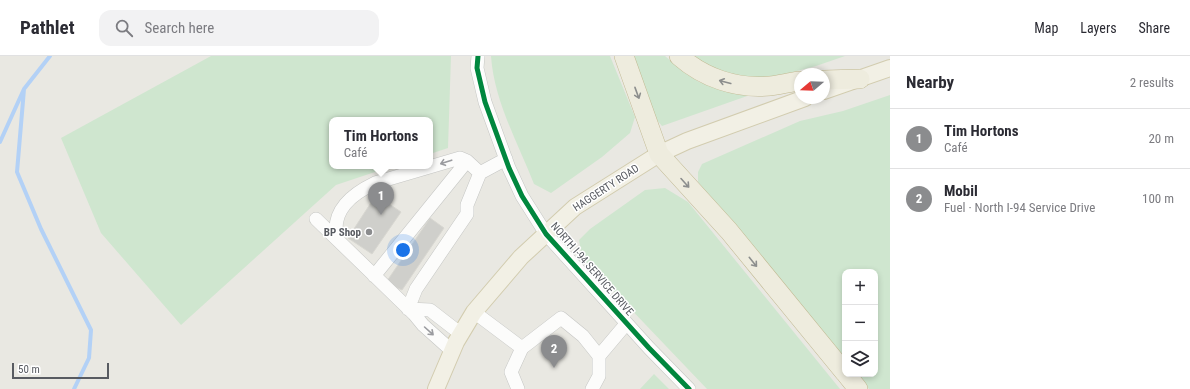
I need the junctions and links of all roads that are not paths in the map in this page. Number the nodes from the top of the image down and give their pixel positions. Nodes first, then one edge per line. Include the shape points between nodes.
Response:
1 (478, 56) edge
2 (624, 56) edge
3 (679, 56) edge
4 (890, 68) edge
5 (860, 79) junction
6 (830, 80) edge
7 (794, 82) edge
8 (830, 89) edge
9 (794, 102) edge
10 (659, 154) junction
11 (506, 159) junction
12 (467, 161) junction
13 (433, 166) edge
14 (426, 169) edge
15 (480, 173) junction
16 (316, 219) dead end
17 (546, 234) junction
18 (337, 238) junction
19 (374, 276) junction
20 (408, 309) junction
21 (474, 312) junction
22 (626, 324) junction
23 (461, 334) junction
24 (522, 348) junction
25 (452, 351) junction
26 (599, 356) junction
27 (842, 370) edge
28 (848, 377) edge
29 (436, 389) edge
30 (518, 389) edge
31 (592, 389) edge
32 (689, 389) edge
33 (858, 389) edge

1 - 11 street, NORTH I-94 SERVICE DRIVE via 477,68 485,102
2 -> 10 highway
7 -> 3 highway via 769,86 743,86 719,80 698,70
4 - 5 main road
5 - 6 highway
5 - 8 main road
9 - 10 main road, HAGGERTY ROAD
10 - 17 main road, HAGGERTY ROAD via 575,207
10 -> 27 highway via 729,231
11 - 15 street
11 - 17 street, NORTH I-94 SERVICE DRIVE via 522,196
12 -> 13 street via 460,158
12 - 15 street
12 - 19 street
14 -> 18 street via 375,183 354,195 340,210 336,220
15 - 20 street via 467,205 467,214 416,289
16 - 18 street
17 - 21 main road, HAGGERTY ROAD via 521,257
17 - 22 street, NORTH I-94 SERVICE DRIVE
18 - 19 street
19 - 20 street
20 - 23 street via 430,310
20 -> 25 street
21 - 23 main road, HAGGERTY ROAD
21 - 24 street
22 - 26 street
22 - 32 street, NORTH I-94 SERVICE DRIVE
23 - 25 main road, HAGGERTY ROAD
24 - 26 street via 561,318 583,336
24 - 30 street via 511,372
25 - 29 main road, HAGGERTY ROAD
26 - 31 street via 599,376
28 - 33 highway

